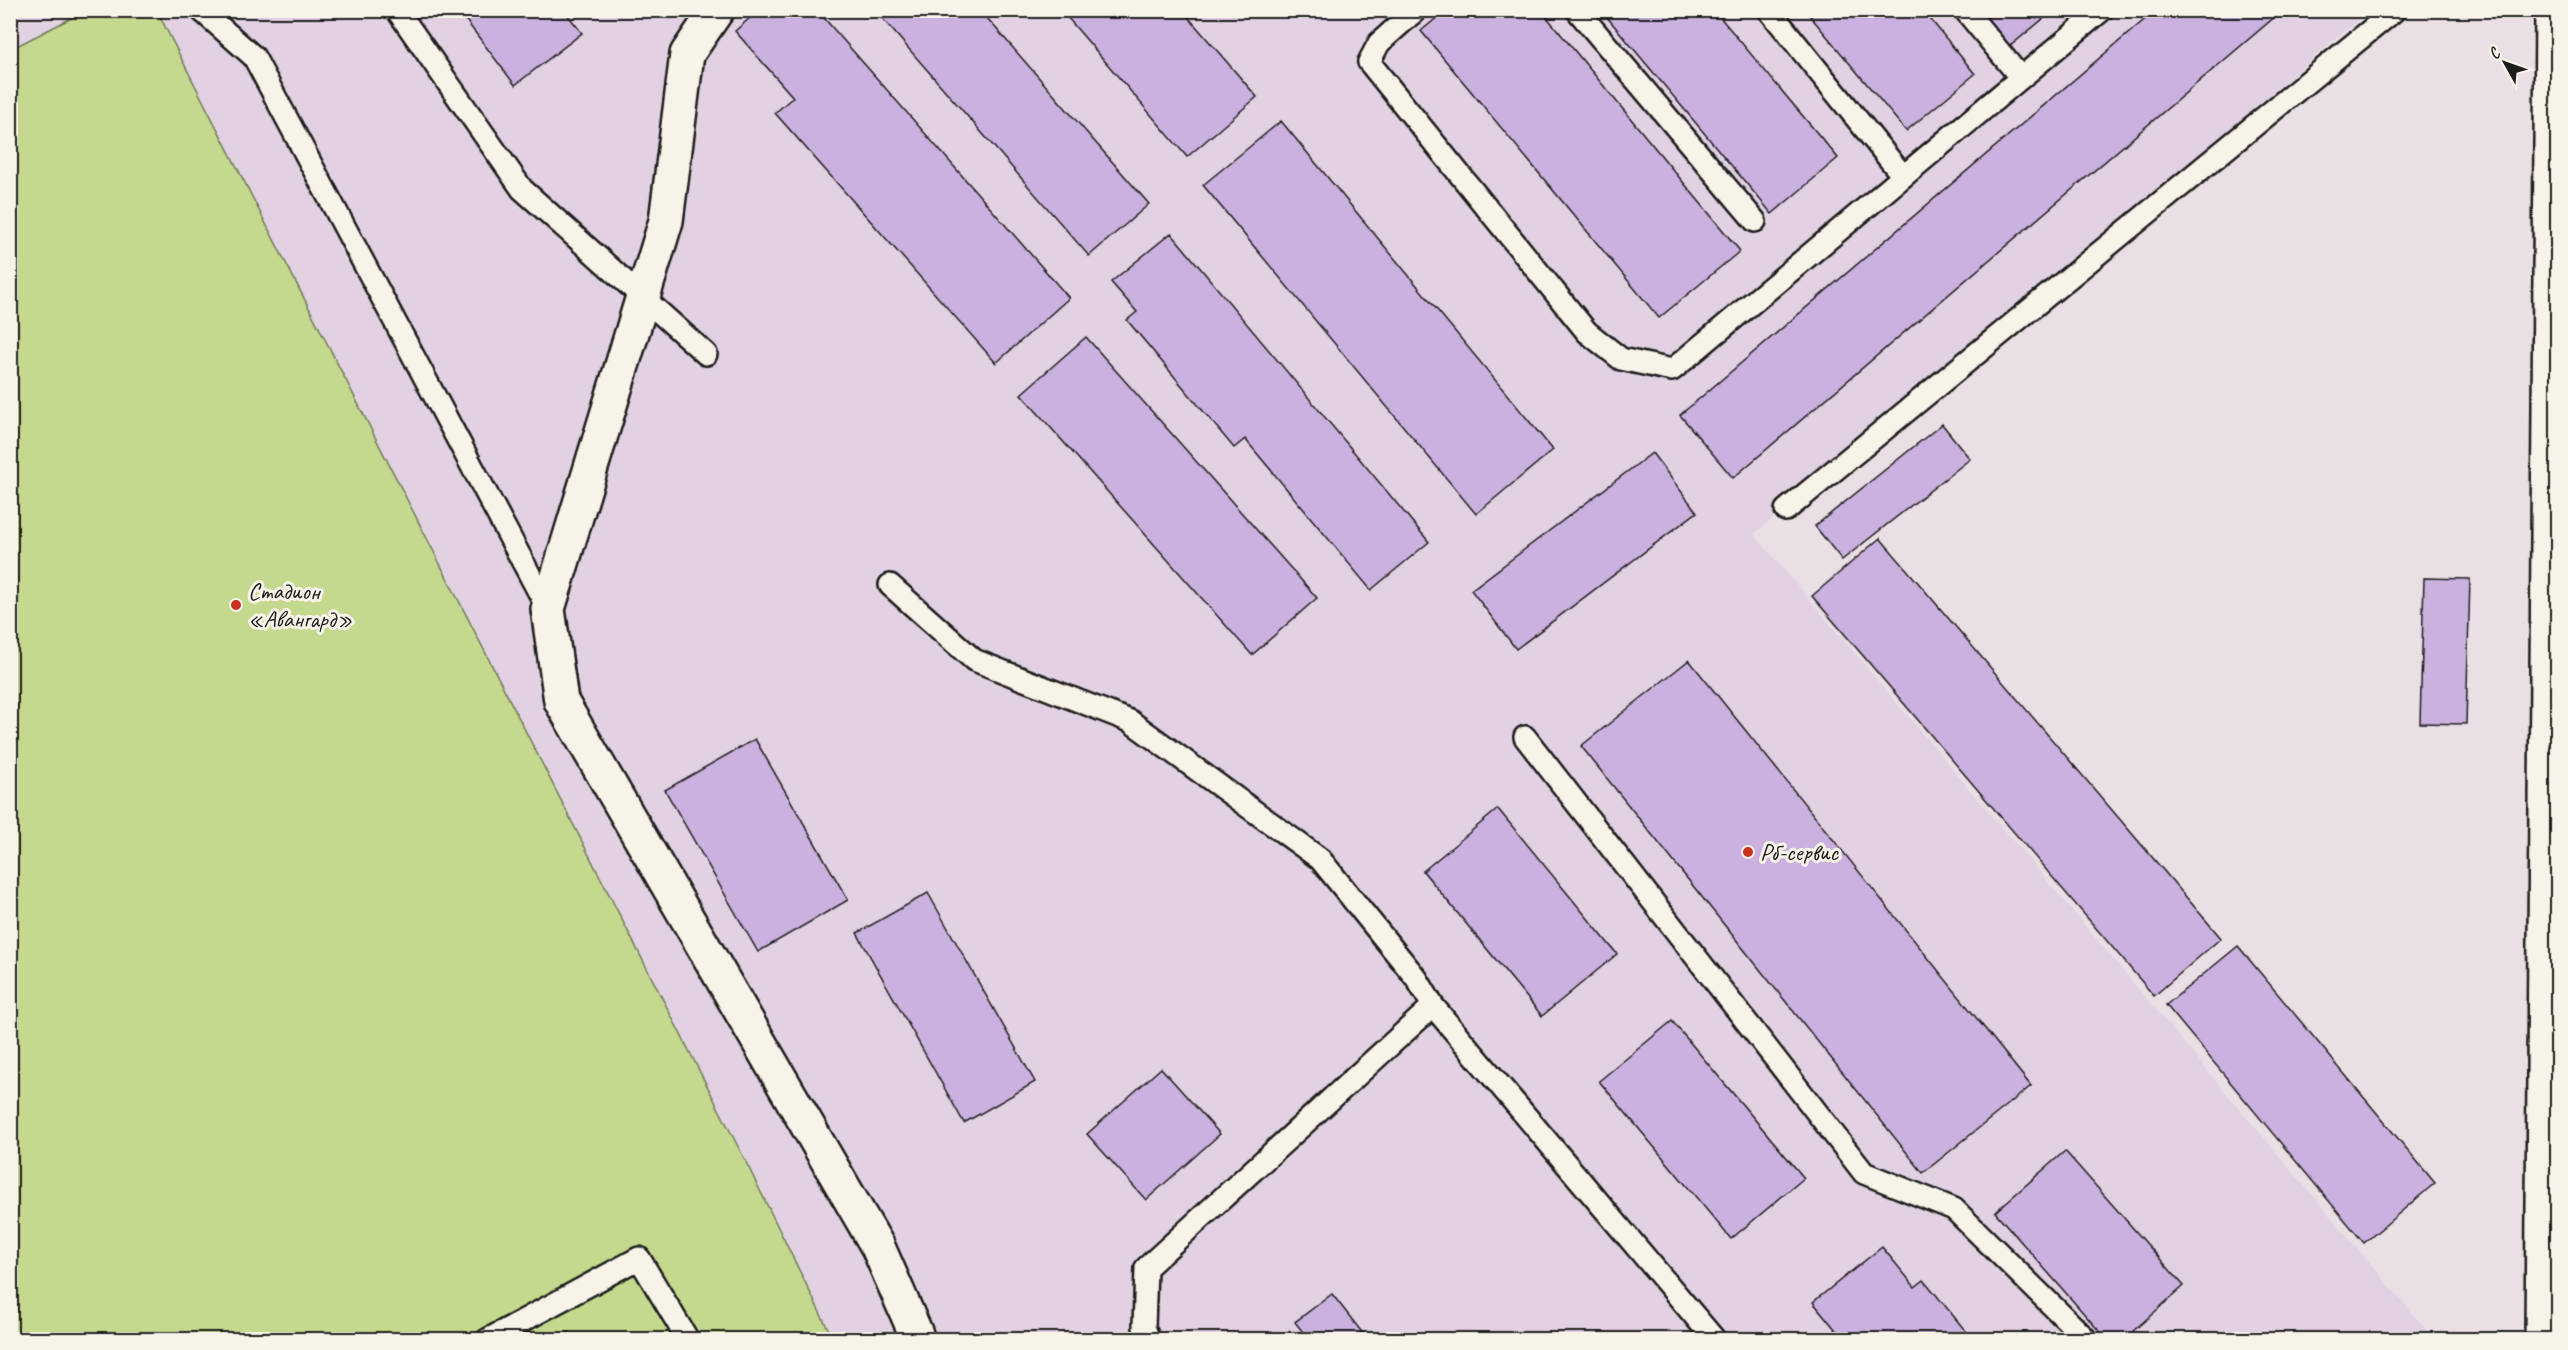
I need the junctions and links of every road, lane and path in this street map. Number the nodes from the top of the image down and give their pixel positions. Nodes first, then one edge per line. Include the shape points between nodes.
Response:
1 (201, 10) edge
2 (397, 10) edge
3 (717, 10) edge
4 (1416, 10) edge
5 (1577, 10) edge
6 (1769, 10) edge
7 (1965, 10) edge
8 (2102, 10) edge
9 (2395, 10) edge
10 (2552, 10) edge
11 (2021, 78) junction
12 (1903, 176) junction
13 (1755, 221) dead end
14 (641, 297) junction
15 (706, 354) dead end
16 (1786, 510) dead end
17 (890, 585) dead end
18 (549, 609) junction
19 (1526, 737) dead end
20 (1433, 1006) junction
21 (2550, 1203) edge
22 (916, 1334) dead end
23 (487, 1340) edge
24 (688, 1340) edge
25 (1149, 1340) edge
26 (1714, 1340) edge
27 (2087, 1340) edge
28 (2542, 1340) edge

1 - 18 lane via 254,57
2 - 14 lane via 522,189
3 - 14 street via 687,54 666,221
4 - 12 lane via 1379,42 1369,62 1587,332 1621,358 1672,370
5 - 13 lane
6 - 12 lane
7 - 11 lane
8 - 11 lane
9 - 16 lane
10 - 21 street
11 - 12 lane
14 - 15 lane
14 - 18 street
17 - 20 lane via 974,660 1130,721 1320,859 1417,979
18 - 22 street via 561,701 878,1247
19 - 27 lane via 1864,1173 1954,1209
20 - 25 lane via 1146,1268 1144,1327
20 - 26 lane
21 - 28 street
23 - 24 lane via 639,1258

